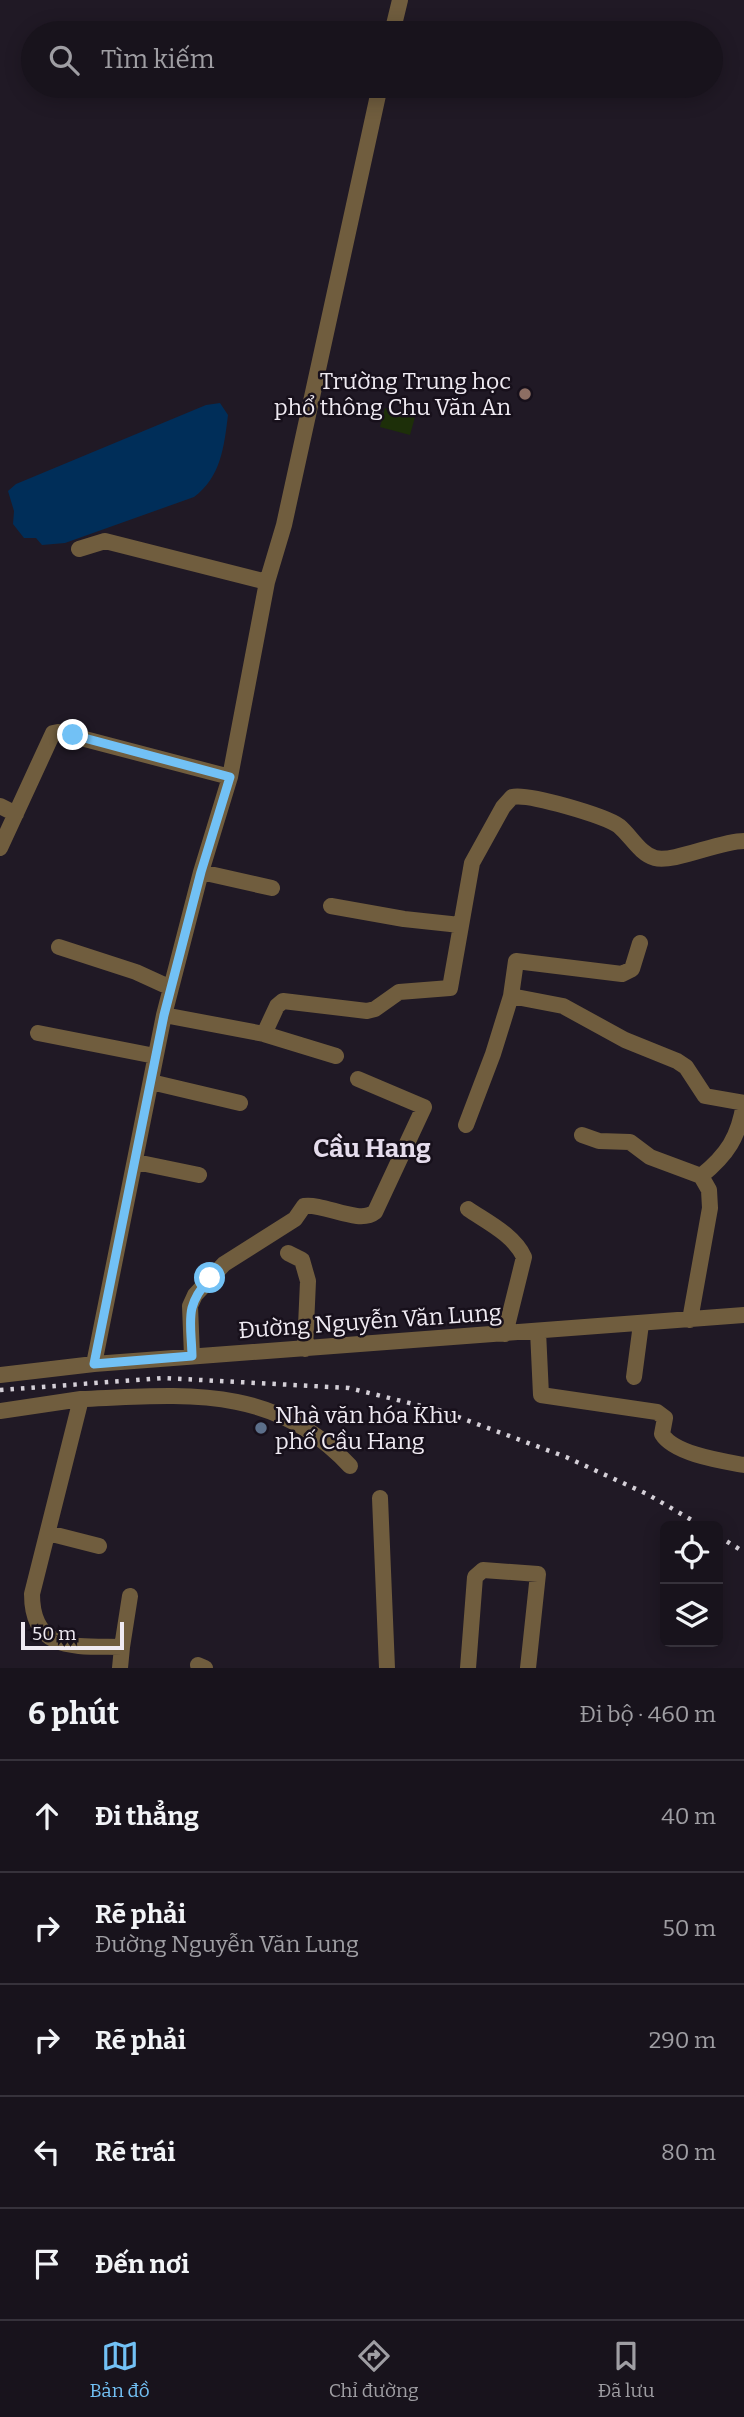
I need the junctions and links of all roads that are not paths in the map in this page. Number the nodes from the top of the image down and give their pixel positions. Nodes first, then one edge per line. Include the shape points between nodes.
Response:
1 (400, 0) edge
2 (395, 21) edge
3 (377, 98) edge
4 (79, 549) dead end
5 (267, 582) junction
6 (230, 777) junction
7 (0, 806) edge
8 (16, 814) junction
9 (744, 841) edge
10 (0, 848) edge
11 (201, 872) junction
12 (272, 888) dead end
13 (331, 905) dead end
14 (460, 925) junction
15 (640, 943) dead end
16 (59, 947) dead end
17 (171, 988) junction
18 (511, 996) junction
19 (164, 1015) junction
20 (38, 1033) dead end
21 (264, 1034) junction
22 (155, 1056) junction
23 (336, 1056) dead end
24 (358, 1079) dead end
25 (150, 1082) junction
26 (240, 1103) dead end
27 (466, 1125) dead end
28 (582, 1135) dead end
29 (136, 1162) junction
30 (199, 1175) dead end
31 (701, 1176) junction
32 (468, 1209) dead end
33 (288, 1253) dead end
34 (744, 1315) edge
35 (690, 1320) junction
36 (641, 1324) junction
37 (538, 1331) junction
38 (505, 1334) junction
39 (305, 1349) junction
40 (192, 1356) junction
41 (94, 1364) junction
42 (0, 1376) edge
43 (634, 1377) dead end
44 (81, 1399) junction
45 (0, 1410) edge
46 (744, 1465) edge
47 (350, 1466) dead end
48 (380, 1498) dead end
49 (48, 1533) junction
50 (99, 1546) dead end
51 (130, 1596) dead end
52 (122, 1647) junction
53 (120, 1668) edge
54 (387, 1668) edge
55 (468, 1668) edge
56 (528, 1668) edge

1 - 2 street
3 - 5 street via 284,525
4 - 5 street via 105,541
5 - 6 street
6 - 8 street via 58,732 53,733
6 - 11 street
7 - 8 street
8 - 10 street
9 - 14 street via 657,859 599,814 533,797 512,797 472,863
11 - 12 street
11 - 17 street
13 - 14 street
14 - 21 street via 447,989 399,992 368,1011 283,1001 276,1006
15 - 18 street via 632,969 622,974 517,960
16 - 17 street
17 - 19 street
18 - 27 street
18 - 31 street via 563,1006 625,1040 677,1061 705,1096 744,1102 741,1122 723,1158
19 - 21 street
19 - 22 street
20 - 22 street
21 - 23 street
22 - 25 street
24 - 40 street via 424,1107 375,1212 362,1216 304,1206 295,1219 225,1264 190,1306
25 - 26 street
25 - 29 street
28 - 31 street via 599,1141 631,1142 650,1157
29 - 30 street
29 - 41 street
31 - 35 street via 709,1190 710,1208
32 - 38 street via 503,1233 524,1256
33 - 39 street via 302,1260 308,1281
34 - 35 street, Đường Nguyễn Văn Lung
35 - 36 street, Đường Nguyễn Văn Lung
36 - 37 street, Đường Nguyễn Văn Lung
36 - 43 street
37 - 38 street, Đường Nguyễn Văn Lung
37 - 46 street via 541,1395 657,1412 665,1418 662,1434 668,1442
38 - 39 street, Đường Nguyễn Văn Lung
39 - 40 street, Đường Nguyễn Văn Lung
40 - 41 street, Đường Nguyễn Văn Lung
41 - 42 street, Đường Nguyễn Văn Lung
44 - 45 street
44 - 47 street via 163,1396 248,1402 304,1427
44 - 49 street
48 - 54 street
49 - 50 street
49 - 52 street via 32,1594 39,1629 58,1642
51 - 52 street
52 - 53 street
55 - 56 street via 475,1577 483,1570 538,1574

